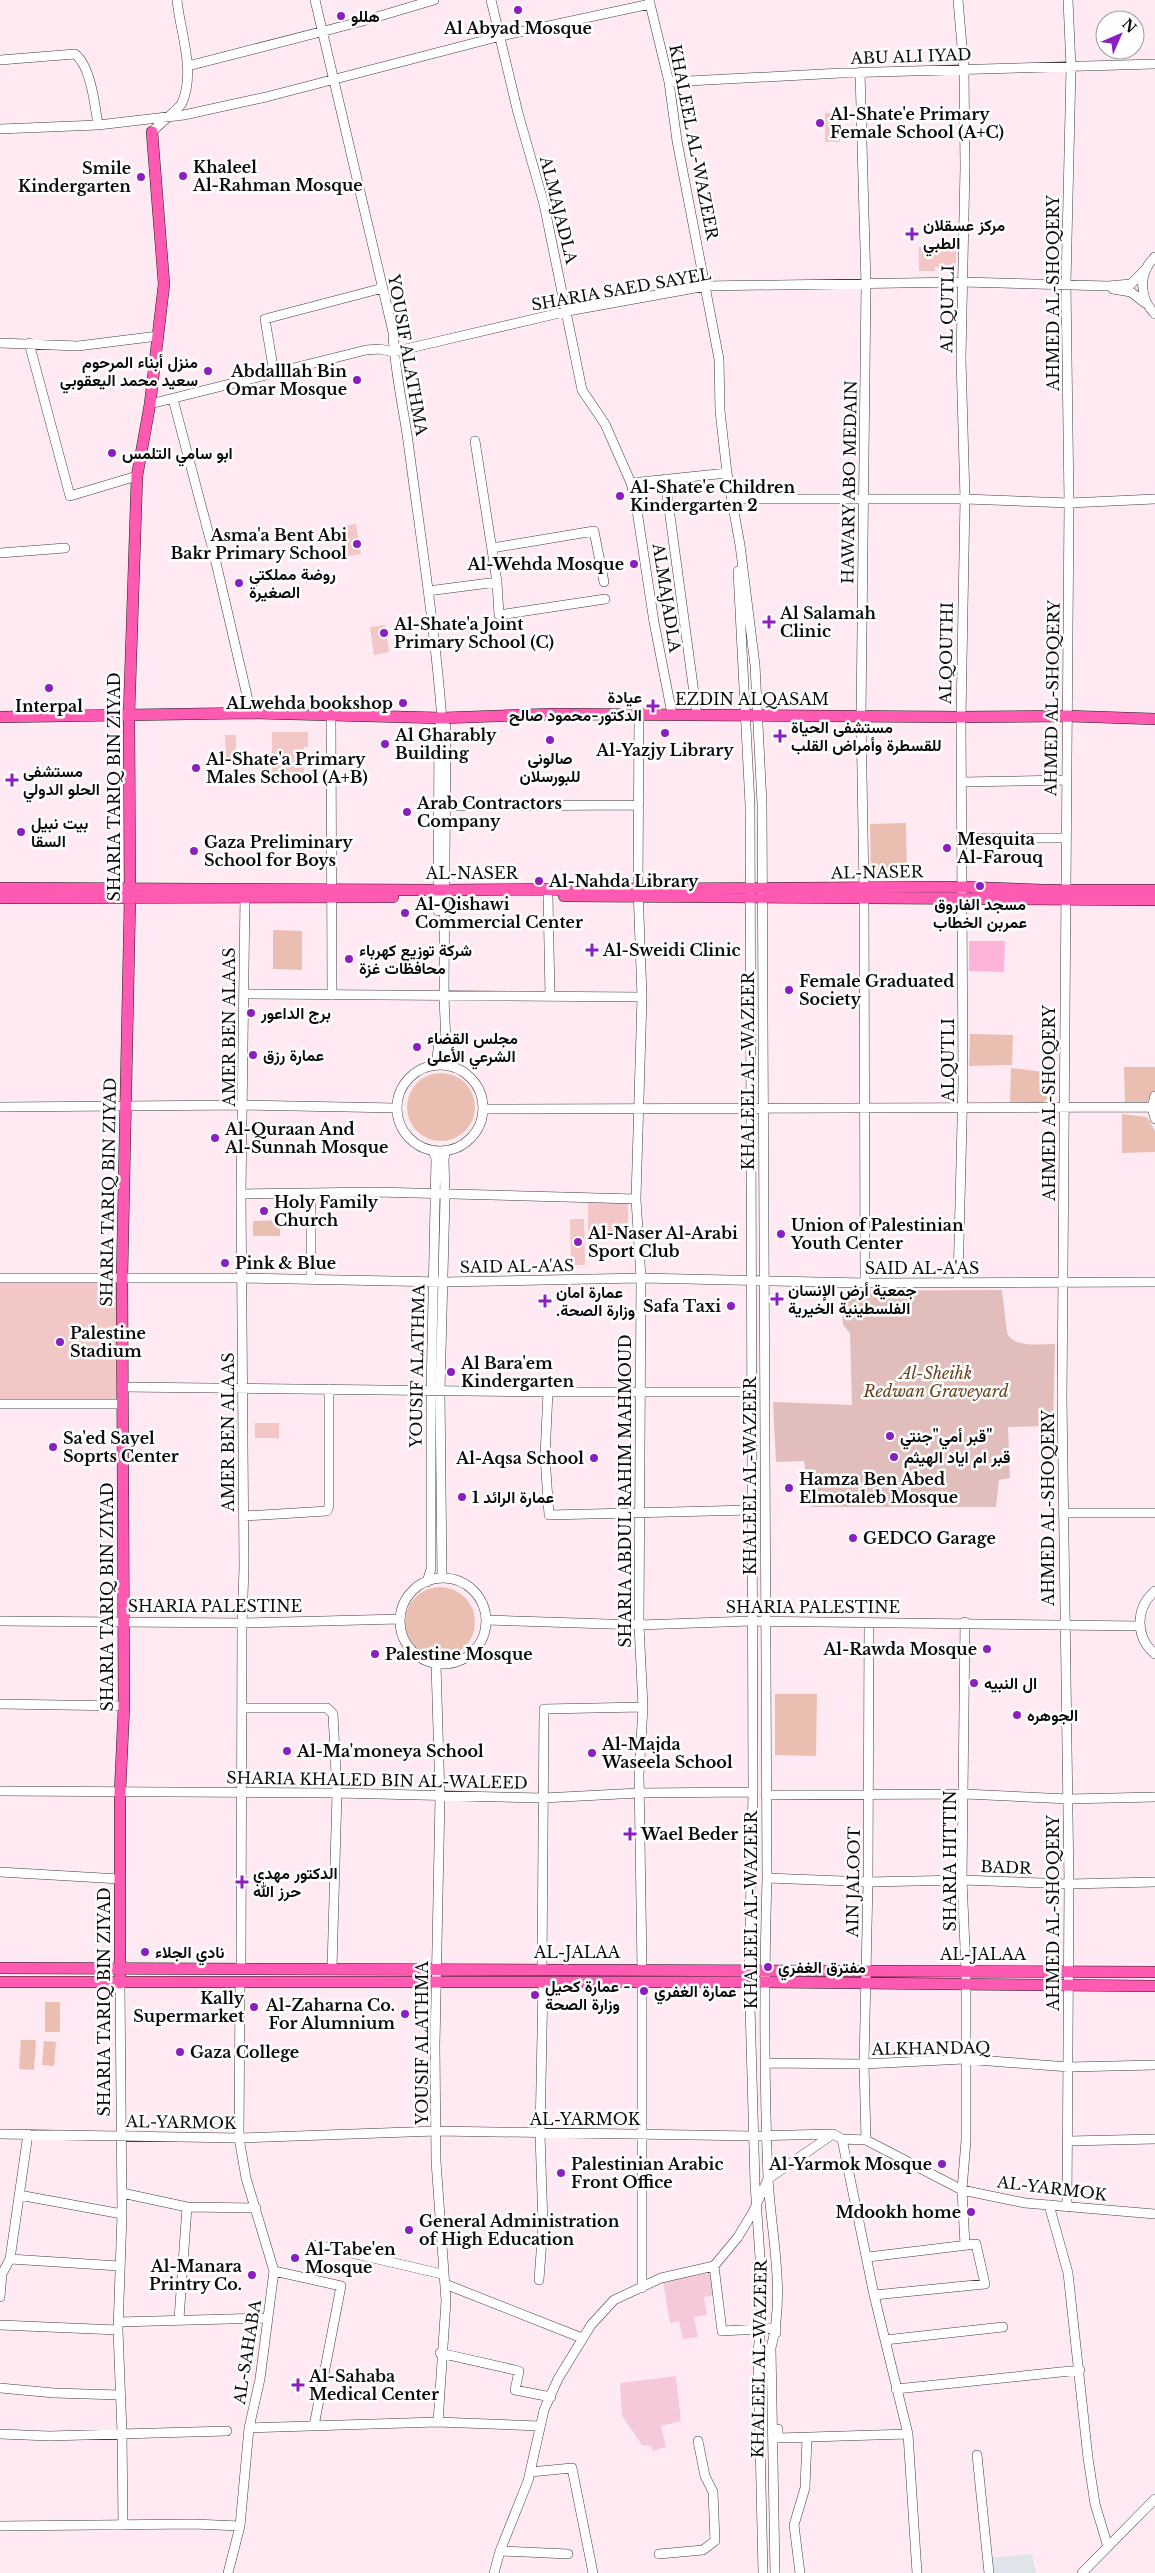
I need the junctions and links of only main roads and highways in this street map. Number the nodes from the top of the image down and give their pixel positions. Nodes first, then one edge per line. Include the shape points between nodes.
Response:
1 (152, 132) road end
2 (1155, 712) edge
3 (672, 713) junction
4 (1067, 714) junction
5 (129, 715) junction
6 (0, 717) edge
7 (442, 717) junction
8 (1155, 719) edge
9 (0, 888) edge
10 (1155, 890) edge
11 (130, 892) junction
12 (639, 892) junction
13 (332, 893) junction
14 (441, 893) junction
15 (864, 893) junction
16 (1066, 895) junction
17 (0, 898) edge
18 (1155, 900) edge
19 (0, 1968) edge
20 (120, 1969) junction
21 (1155, 1972) edge
22 (749, 1976) junction
23 (0, 1982) edge
24 (120, 1983) junction
25 (1155, 1986) edge

1 - 5 main road, SHARIA TARIQ BIN ZIYAD via 164,284 150,404 137,476
2 - 4 main road, EZDIN ALQASAM
3 - 4 main road, EZDIN ALQASAM
3 - 7 main road, EZDIN ALQASAM
3 - 7 main road, EZDIN ALQASAM
4 - 8 main road, EZDIN ALQASAM
5 - 6 main road, EZDIN ALQASAM
5 - 7 main road, EZDIN ALQASAM via 251,713
5 - 11 main road, SHARIA TARIQ BIN ZIYAD
9 - 11 main road, AL-NASER
10 - 16 main road, AL-NASER
11 - 13 main road, AL-NASER
11 - 13 main road, AL-NASER via 245,896
11 - 17 main road, AL-NASER
11 - 20 main road, SHARIA TARIQ BIN ZIYAD via 122,1278 124,1706 120,1792
12 - 14 main road, AL-NASER
12 - 14 main road, AL-NASER via 548,896
12 - 15 main road, AL-NASER
13 - 14 main road, AL-NASER
15 - 16 main road, AL-NASER via 963,899
15 - 16 main road, AL-NASER via 963,887
16 - 18 main road, AL-NASER
19 - 20 main road, AL-JALAA
20 - 22 main road, AL-JALAA via 642,1968
20 - 24 main road, SHARIA TARIQ BIN ZIYAD
21 - 22 main road, AL-JALAA via 764,1970
22 - 24 main road, AL-JALAA via 642,1982
22 - 25 main road, AL-JALAA via 764,1982
23 - 24 main road, AL-JALAA

